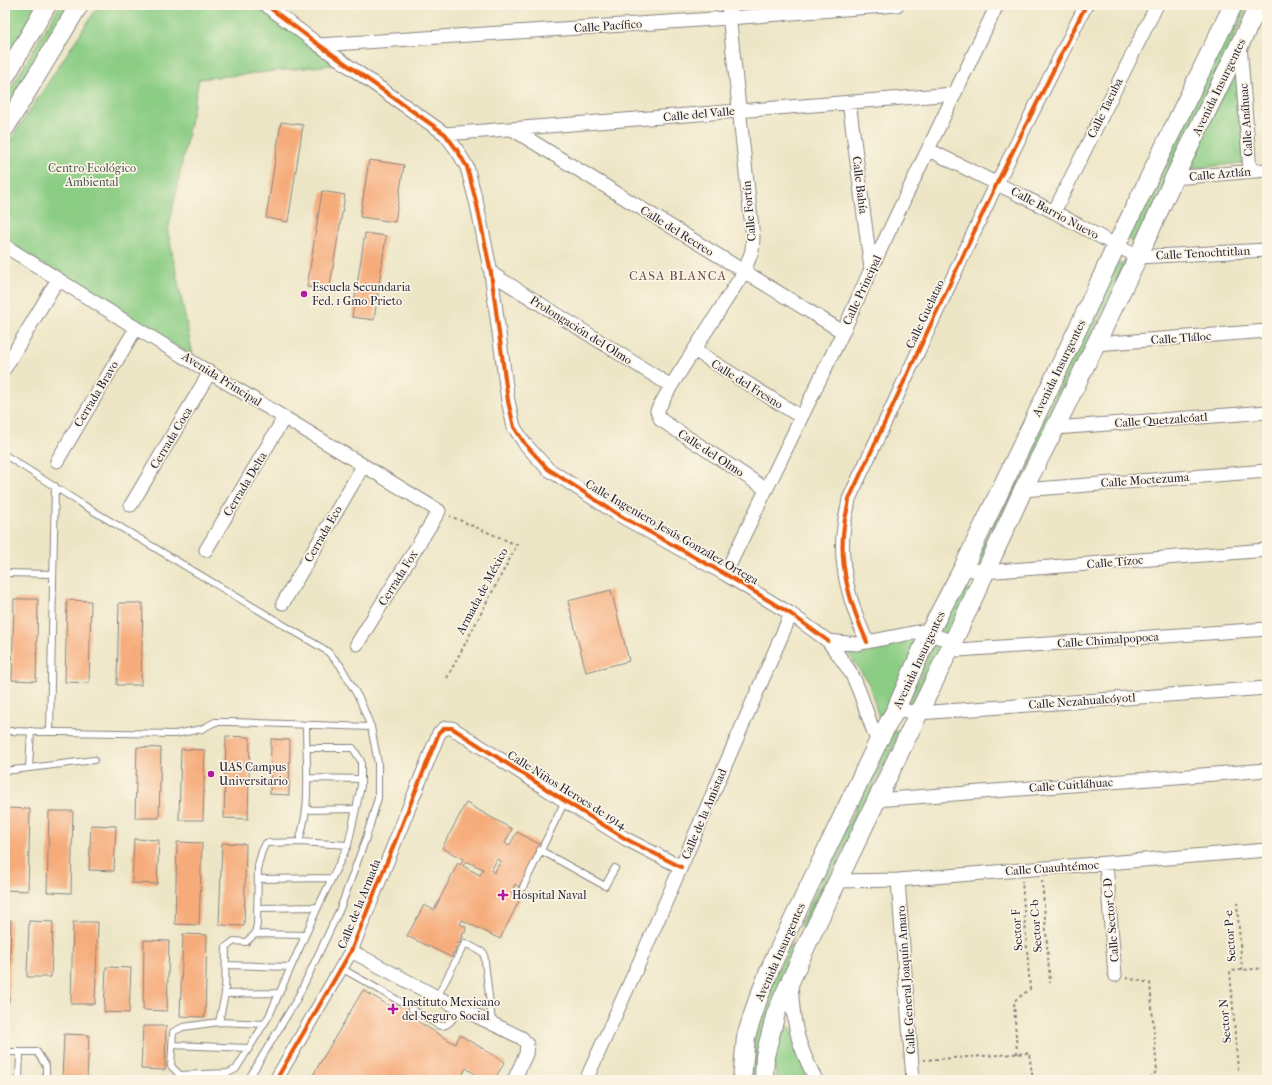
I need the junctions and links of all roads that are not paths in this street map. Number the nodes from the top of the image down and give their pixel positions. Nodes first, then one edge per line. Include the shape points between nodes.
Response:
1 (47, 5) edge
2 (78, 5) edge
3 (266, 5) edge
4 (897, 5) edge
5 (997, 5) edge
6 (1086, 5) edge
7 (1156, 5) edge
8 (1233, 5) edge
9 (1259, 5) edge
10 (728, 11) edge
11 (1240, 44) junction
12 (319, 45) junction
13 (5, 77) edge
14 (954, 94) junction
15 (849, 102) junction
16 (738, 111) junction
17 (5, 128) edge
18 (512, 129) junction
19 (444, 134) junction
20 (929, 150) junction
21 (1267, 170) edge
22 (1250, 171) junction
23 (1174, 178) junction
24 (998, 183) junction
25 (1054, 212) junction
26 (5, 246) edge
27 (1116, 246) junction
28 (1267, 250) edge
29 (1138, 257) junction
30 (871, 269) junction
31 (744, 272) junction
32 (491, 273) junction
33 (58, 279) junction
34 (136, 328) junction
35 (1267, 331) edge
36 (843, 332) junction
37 (1095, 344) junction
38 (694, 350) junction
39 (5, 368) edge
40 (210, 372) junction
41 (671, 386) junction
42 (1267, 412) edge
43 (658, 415) joint
44 (801, 417) junction
45 (284, 418) junction
46 (1055, 428) junction
47 (5, 455) edge
48 (57, 461) dead end
49 (363, 466) junction
50 (1267, 471) edge
51 (55, 486) junction
52 (766, 489) junction
53 (1023, 490) junction
54 (131, 505) dead end
55 (439, 511) joint
56 (206, 550) dead end
57 (1267, 550) edge
58 (963, 568) junction
59 (984, 572) junction
60 (5, 573) edge
61 (53, 574) junction
62 (725, 574) junction
63 (283, 603) dead end
64 (791, 614) junction
65 (1267, 630) edge
66 (929, 633) junction
67 (828, 642) junction
68 (867, 642) junction
69 (953, 642) junction
70 (357, 644) dead end
71 (1267, 688) edge
72 (896, 709) junction
73 (918, 713) junction
74 (306, 725) junction
75 (371, 726) junction
76 (445, 728) joint
77 (5, 731) edge
78 (32, 731) junction
79 (50, 732) junction
80 (878, 742) junction
81 (306, 748) junction
82 (94, 760) dead end
83 (29, 768) junction
84 (1267, 770) edge
85 (5, 771) edge
86 (308, 778) junction
87 (361, 779) junction
88 (876, 800) junction
89 (565, 801) junction
90 (356, 809) junction
91 (306, 810) junction
92 (299, 842) junction
93 (348, 844) junction
94 (540, 850) junction
95 (1267, 850) edge
96 (1106, 864) junction
97 (681, 867) junction
98 (615, 868) dead end
99 (332, 878) junction
100 (258, 879) junction
101 (898, 880) junction
102 (837, 881) junction
103 (523, 887) dead end
104 (318, 907) junction
105 (257, 908) junction
106 (787, 932) junction
107 (254, 934) junction
108 (305, 935) junction
109 (809, 940) junction
110 (351, 951) junction
111 (226, 965) junction
112 (290, 968) junction
113 (341, 968) junction
114 (1116, 975) road end
115 (790, 982) junction
116 (279, 993) junction
117 (225, 994) junction
118 (437, 997) junction
119 (401, 1002) dead end
120 (461, 1007) junction
121 (412, 1009) dead end
122 (219, 1022) junction
123 (492, 1023) junction
124 (264, 1024) junction
125 (172, 1045) junction
126 (249, 1048) junction
127 (20, 1052) junction
128 (5, 1054) edge
129 (20, 1080) edge
130 (46, 1080) edge
131 (248, 1080) edge
132 (276, 1080) edge
133 (514, 1080) edge
134 (586, 1080) edge
135 (742, 1080) edge
136 (764, 1080) edge
137 (816, 1080) edge
138 (913, 1080) edge

1 - 13 main road
2 - 17 main road
3 - 12 street, Calle Ingeniero Jesús González Ortega
4 - 10 street, Calle Pacífico
5 - 14 street, Calle Principal
6 - 24 street, Calle Guelatao
7 - 25 street, Calle Tacuba
8 - 27 main road, Avenida Insurgentes
9 - 11 main road, Avenida Insurgentes
10 - 12 street, Calle Pacífico
10 - 16 street, Calle Fortín
11 - 22 street, Calle Anáhuac
11 - 23 main road, Avenida Insurgentes
12 - 19 street, Calle Ingeniero Jesús González Ortega
14 - 15 street, Calle del Valle
14 - 20 street, Calle Principal
15 - 16 street, Calle del Valle
15 - 30 street, Calle Bahía
16 - 18 street, Calle del Valle
16 - 31 street, Calle Fortín via 753,238 752,251
18 - 19 street, Calle del Valle
18 - 31 street, Calle del Recreo
19 - 32 street, Calle Ingeniero Jesús González Ortega via 467,167
20 - 24 street, Calle Barrio Nuevo
20 - 30 street, Calle Principal
21 - 22 street, Calle Aztlán
22 - 23 street, Calle Aztlán
23 - 29 main road, Avenida Insurgentes
24 - 25 street, Calle Barrio Nuevo
24 - 68 street, Calle Guelatao via 849,499 844,528 843,558 848,594
25 - 27 street, Calle Barrio Nuevo
26 - 33 street, Avenida Principal
27 - 29 street
27 - 58 main road, Avenida Insurgentes
28 - 29 street, Calle Tenochtitlan
29 - 37 main road, Avenida Insurgentes
30 - 36 street, Calle Principal
31 - 36 street, Calle del Recreo
31 - 38 street, Calle Fortín
32 - 41 street, Prolongación del Olmo
32 - 62 street, Calle Ingeniero Jesús González Ortega via 508,401 514,427 525,444 548,469 606,506
33 - 34 street, Avenida Principal
33 - 39 street
34 - 40 street, Avenida Principal
34 - 48 street, Cerrada Bravo
35 - 37 street, Calle Tláloc
36 - 44 street, Calle Principal
37 - 46 main road, Avenida Insurgentes
38 - 41 street, Calle Fortín
38 - 44 street, Calle del Fresno
40 - 45 street, Avenida Principal
40 - 54 street, Cerrada Coca
41 - 43 street, Calle Fortín via 657,411
42 - 46 street, Calle Quetzalcóatl
43 - 52 street, Calle del Olmo via 661,420
44 - 52 street, Calle Principal
45 - 49 street, Avenida Principal
45 - 56 street, Cerrada Delta
46 - 53 main road, Avenida Insurgentes
47 - 51 lane
49 - 55 street, Avenida Principal
49 - 63 street, Cerrada Eco
50 - 53 street, Calle Moctezuma
51 - 61 lane
51 - 75 lane via 326,651 340,665
52 - 62 street, Calle Principal
53 - 59 main road, Avenida Insurgentes
55 - 70 street, Cerrada Fox
57 - 59 street, Calle Tízoc
58 - 59 street, Calle Tízoc
58 - 66 main road, Avenida Insurgentes
59 - 69 main road, Avenida Insurgentes
60 - 61 lane
61 - 79 lane
62 - 64 street, Calle Ingeniero Jesús González Ortega
64 - 67 street, Calle Ingeniero Jesús González Ortega
64 - 97 street, Calle de la Amistad
65 - 69 street, Calle Chimalpopoca via 958,650
66 - 68 street via 914,632
66 - 69 street
66 - 72 main road, Avenida Insurgentes
67 - 68 street
67 - 80 street, Calle Ingeniero Jesús González Ortega via 852,674
69 - 73 main road, Avenida Insurgentes
71 - 73 street, Calle Nezahualcóyotl
72 - 73 street, Calle Nezahualcóyotl
72 - 80 main road, Avenida Insurgentes
73 - 88 main road, Avenida Insurgentes
74 - 75 lane
74 - 79 lane via 215,722 202,729 175,734
74 - 81 lane
75 - 131 lane via 378,763 378,798 366,838 340,909 297,999
76 - 89 street, Calle Niños Heroes de 1914 via 452,728
76 - 110 street, Calle de la Armada via 439,733
77 - 78 lane
78 - 79 lane
78 - 83 lane
80 - 106 main road, Avenida Insurgentes
81 - 86 lane
81 - 87 lane via 353,748 361,761
82 - 83 lane
83 - 85 lane
84 - 88 street, Calle Cuitláhuac
86 - 87 lane
86 - 91 lane
87 - 90 lane
88 - 102 main road, Avenida Insurgentes
89 - 94 lane
89 - 97 street, Calle Niños Heroes de 1914 via 626,839
90 - 91 lane
90 - 93 lane
91 - 92 lane
92 - 93 lane
92 - 100 lane via 266,843 258,865
93 - 99 lane
94 - 98 lane via 605,886
94 - 103 lane
95 - 96 street, Calle Cuauhtémoc
96 - 101 street, Calle Cuauhtémoc
96 - 114 street, Calle Sector C-D
97 - 134 street, Calle de la Amistad
99 - 100 lane
99 - 104 lane
100 - 105 lane
101 - 102 street, Calle Cuauhtémoc
101 - 138 street, Calle General Joaquín Amaro
102 - 109 main road, Avenida Insurgentes
104 - 105 lane
104 - 108 lane
105 - 107 lane
106 - 109 main road
106 - 135 main road, Avenida Insurgentes via 764,983 746,1037
107 - 108 lane
107 - 111 lane via 246,942 234,941 226,947
108 - 112 lane
109 - 115 main road, Avenida Insurgentes
110 - 113 street, Calle de la Armada
110 - 118 street
111 - 112 lane
111 - 117 lane
112 - 116 lane
113 - 119 lane
113 - 132 street, Calle de la Armada
115 - 136 main road, Avenida Insurgentes via 776,1013 769,1038
115 - 137 street, Avenida Insurgentes via 798,1037
116 - 117 lane
116 - 124 lane
117 - 122 lane
118 - 120 street
118 - 123 lane via 465,943 484,953
120 - 121 lane via 448,1025 444,1026
120 - 123 street
122 - 124 lane
122 - 125 lane via 183,1026 172,1032
123 - 133 street via 522,1038 527,1044 526,1054
124 - 126 lane
125 - 126 lane
125 - 126 lane via 171,1066 180,1075 228,1073 236,1069
127 - 128 lane
127 - 129 lane
127 - 130 lane via 37,1052 46,1066

